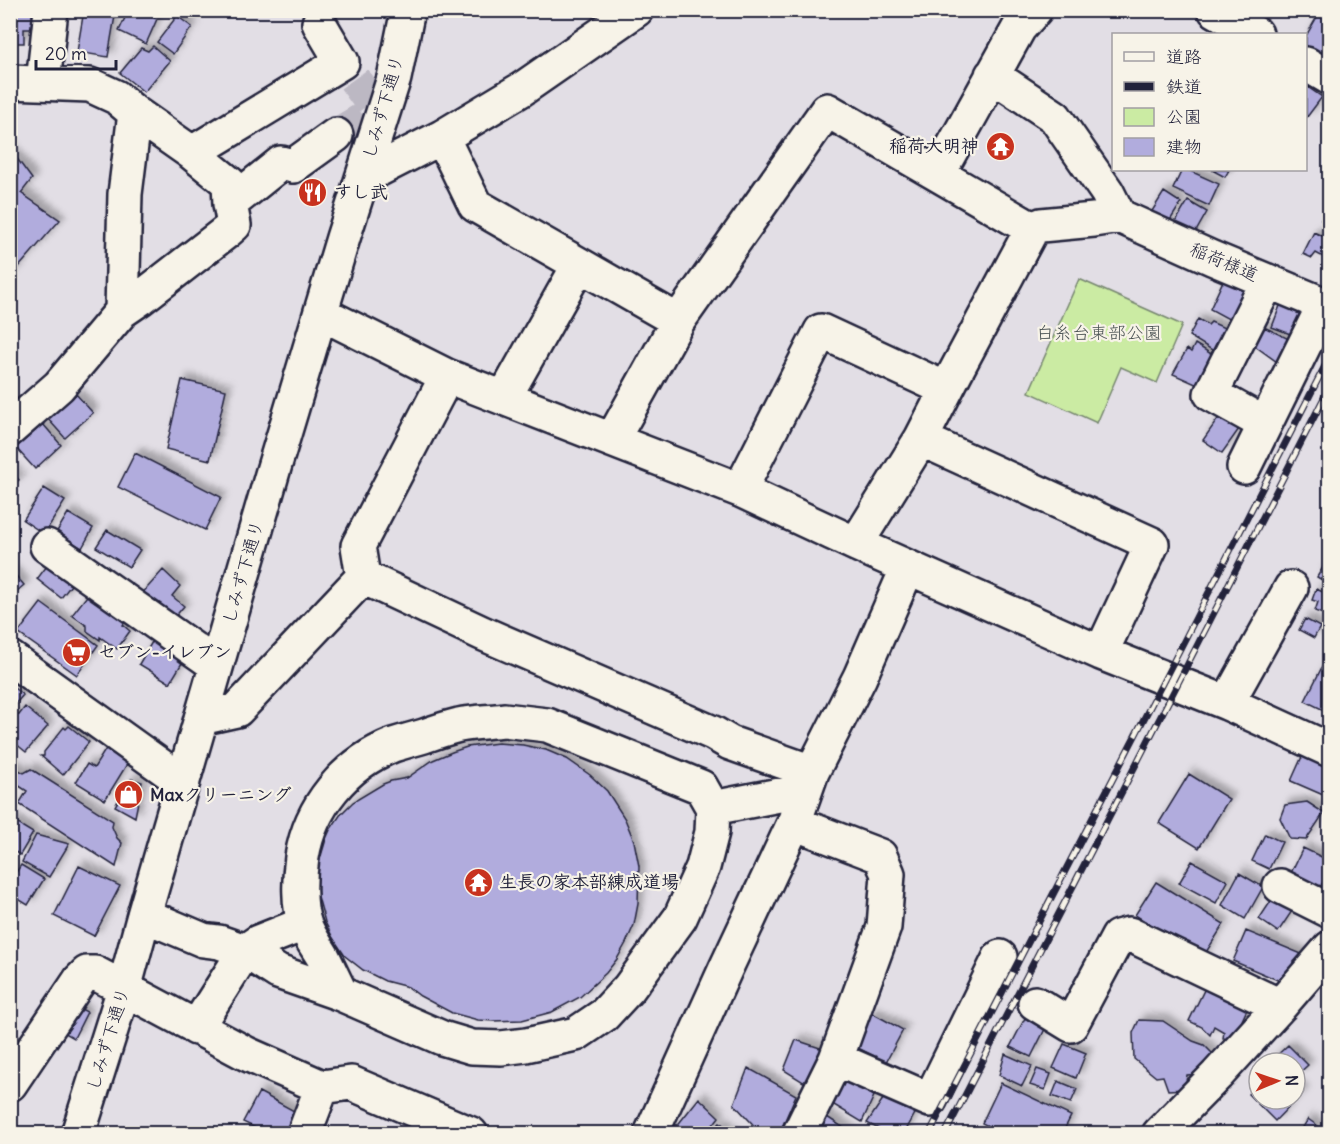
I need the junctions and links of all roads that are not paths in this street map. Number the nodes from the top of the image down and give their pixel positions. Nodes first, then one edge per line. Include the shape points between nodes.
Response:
1 (51, 10) edge
2 (408, 10) edge
3 (636, 10) edge
4 (1215, 10) edge
5 (1018, 16) edge
6 (319, 23) dead end
7 (1254, 33) edge
8 (1307, 65) edge
9 (992, 75) junction
10 (1329, 78) edge
11 (10, 82) edge
12 (43, 83) junction
13 (135, 113) junction
14 (336, 135) tunnel mouth
15 (442, 137) junction
16 (192, 153) junction
17 (938, 174) junction
18 (362, 178) junction
19 (230, 204) junction
20 (1119, 216) junction
21 (1032, 229) junction
22 (579, 265) junction
23 (1268, 281) junction
24 (1327, 306) edge
25 (122, 310) junction
26 (321, 312) junction
27 (678, 321) junction
28 (447, 376) junction
29 (946, 389) junction
30 (504, 398) junction
31 (1265, 424) junction
32 (10, 429) edge
33 (921, 439) junction
34 (612, 440) junction
35 (1244, 467) dead end
36 (740, 490) junction
37 (856, 544) junction
38 (47, 546) dead end
39 (908, 567) junction
40 (363, 577) junction
41 (1292, 588) dead end
42 (1101, 653) junction
43 (10, 658) edge
44 (216, 665) junction
45 (1227, 703) junction
46 (201, 718) junction
47 (1329, 750) edge
48 (808, 781) junction
49 (183, 782) junction
50 (713, 808) junction
51 (794, 823) junction
52 (1280, 885) dead end
53 (1329, 911) edge
54 (144, 915) junction
55 (305, 925) junction
56 (1329, 948) edge
57 (245, 951) junction
58 (1000, 957) dead end
59 (124, 989) junction
60 (341, 994) junction
61 (1035, 1003) dead end
62 (1280, 1006) junction
63 (196, 1028) junction
64 (836, 1059) junction
65 (10, 1084) edge
66 (322, 1087) junction
67 (78, 1134) edge
68 (304, 1134) edge
69 (471, 1134) edge
70 (651, 1134) edge
71 (799, 1134) edge
72 (1160, 1134) edge

1 - 12 street
2 - 18 street, しみず下通り via 394,78
3 - 15 street via 522,89
4 - 7 street
5 - 9 street
6 - 16 street via 348,70
8 - 10 street
9 - 17 street
9 - 20 street via 1055,117
11 - 12 street
12 - 13 street via 90,85 116,97
13 - 16 street
13 - 25 street via 125,194
14 - 19 street via 293,166 281,163
15 - 18 street
15 - 22 street via 475,205
16 - 19 street via 229,183
17 - 21 street
17 - 27 street via 827,110
18 - 26 street, しみず下通り
19 - 25 street via 234,225
20 - 21 street
20 - 23 street, 稲荷様道
21 - 29 street
22 - 27 street
22 - 30 street
23 - 24 street, 稲荷様道
23 - 31 street via 1211,394
24 - 31 street
25 - 32 street via 59,386
26 - 28 street
26 - 44 street, しみず下通り
27 - 34 street
28 - 30 street
28 - 40 street via 358,546
29 - 33 street
29 - 36 street via 821,331
30 - 34 street
31 - 35 street
33 - 37 street
33 - 42 street via 1152,544
34 - 36 street
36 - 37 street
37 - 39 street
38 - 44 street
39 - 42 street
39 - 48 street via 860,677
40 - 46 street via 237,710
40 - 48 street via 712,733
41 - 45 street
42 - 45 street
43 - 49 street
44 - 46 street, しみず下通り
45 - 47 street
46 - 49 street, しみず下通り
48 - 50 street
48 - 51 street
49 - 54 street, しみず下通り
50 - 55 street via 701,787 547,725 504,720 459,725 375,754 343,777 320,806 312,822 299,876
50 - 60 street via 712,832 703,867 680,918 629,988 604,1015 576,1034 510,1047 472,1047
51 - 64 street via 880,856 888,873 884,927
51 - 70 street
52 - 53 street
54 - 57 street via 203,940
54 - 59 street, しみず下通り
55 - 57 street via 273,935
55 - 60 street
56 - 62 street
57 - 60 street via 278,972
57 - 63 street
58 - 64 street via 930,1100
59 - 63 street
59 - 65 street via 87,972
59 - 67 street, しみず下通り
61 - 62 street via 1071,1025 1118,937 1129,934
62 - 72 street
63 - 66 street
64 - 71 street
66 - 68 street
66 - 69 street via 351,1083

